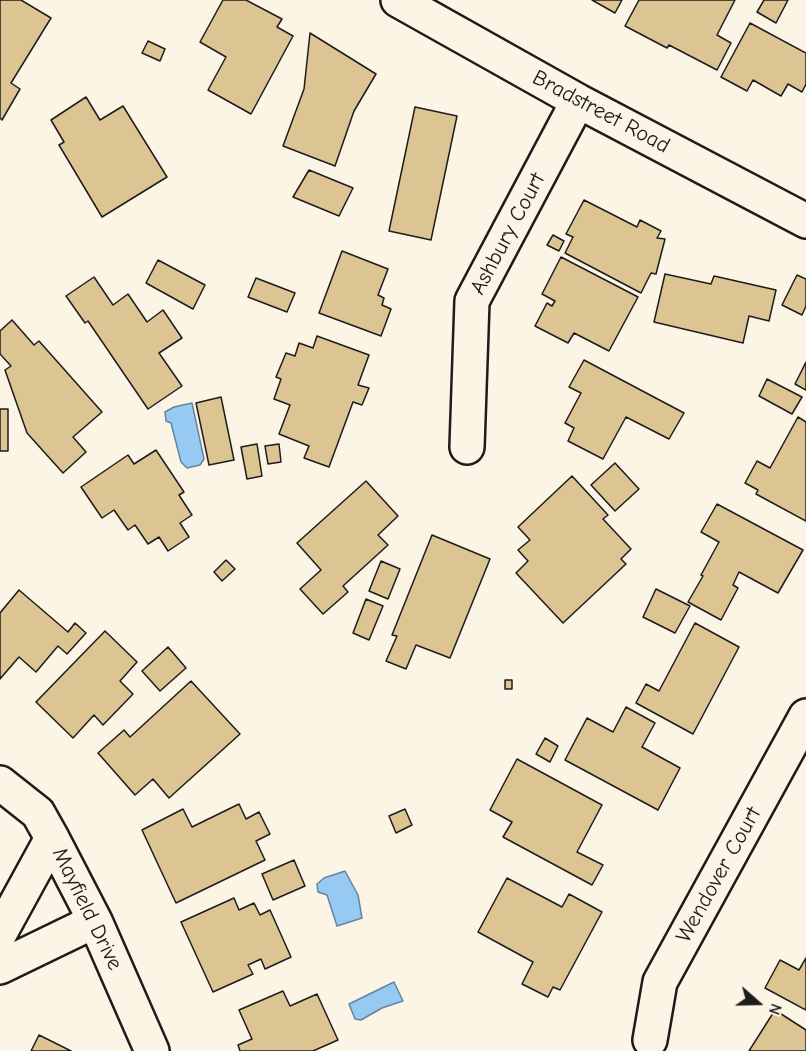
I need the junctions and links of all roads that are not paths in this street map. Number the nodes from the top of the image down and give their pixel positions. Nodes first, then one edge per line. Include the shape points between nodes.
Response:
1 (398, 0) edge
2 (578, 101) junction
3 (806, 221) edge
4 (467, 447) dead end
5 (806, 716) edge
6 (0, 783) edge
7 (52, 838) junction
8 (95, 921) junction
9 (0, 933) edge
10 (0, 967) edge
11 (651, 1040) dead end
12 (152, 1051) edge

1 - 2 street, Bradstreet Road
2 - 3 street, Bradstreet Road
2 - 4 street, Ashbury Court via 472,301
5 - 11 street, Wendover Court via 660,982
6 - 7 street, Mayfield Drive via 38,813
7 - 8 street, Mayfield Drive
7 - 9 street
8 - 10 street
8 - 12 street, Mayfield Drive

